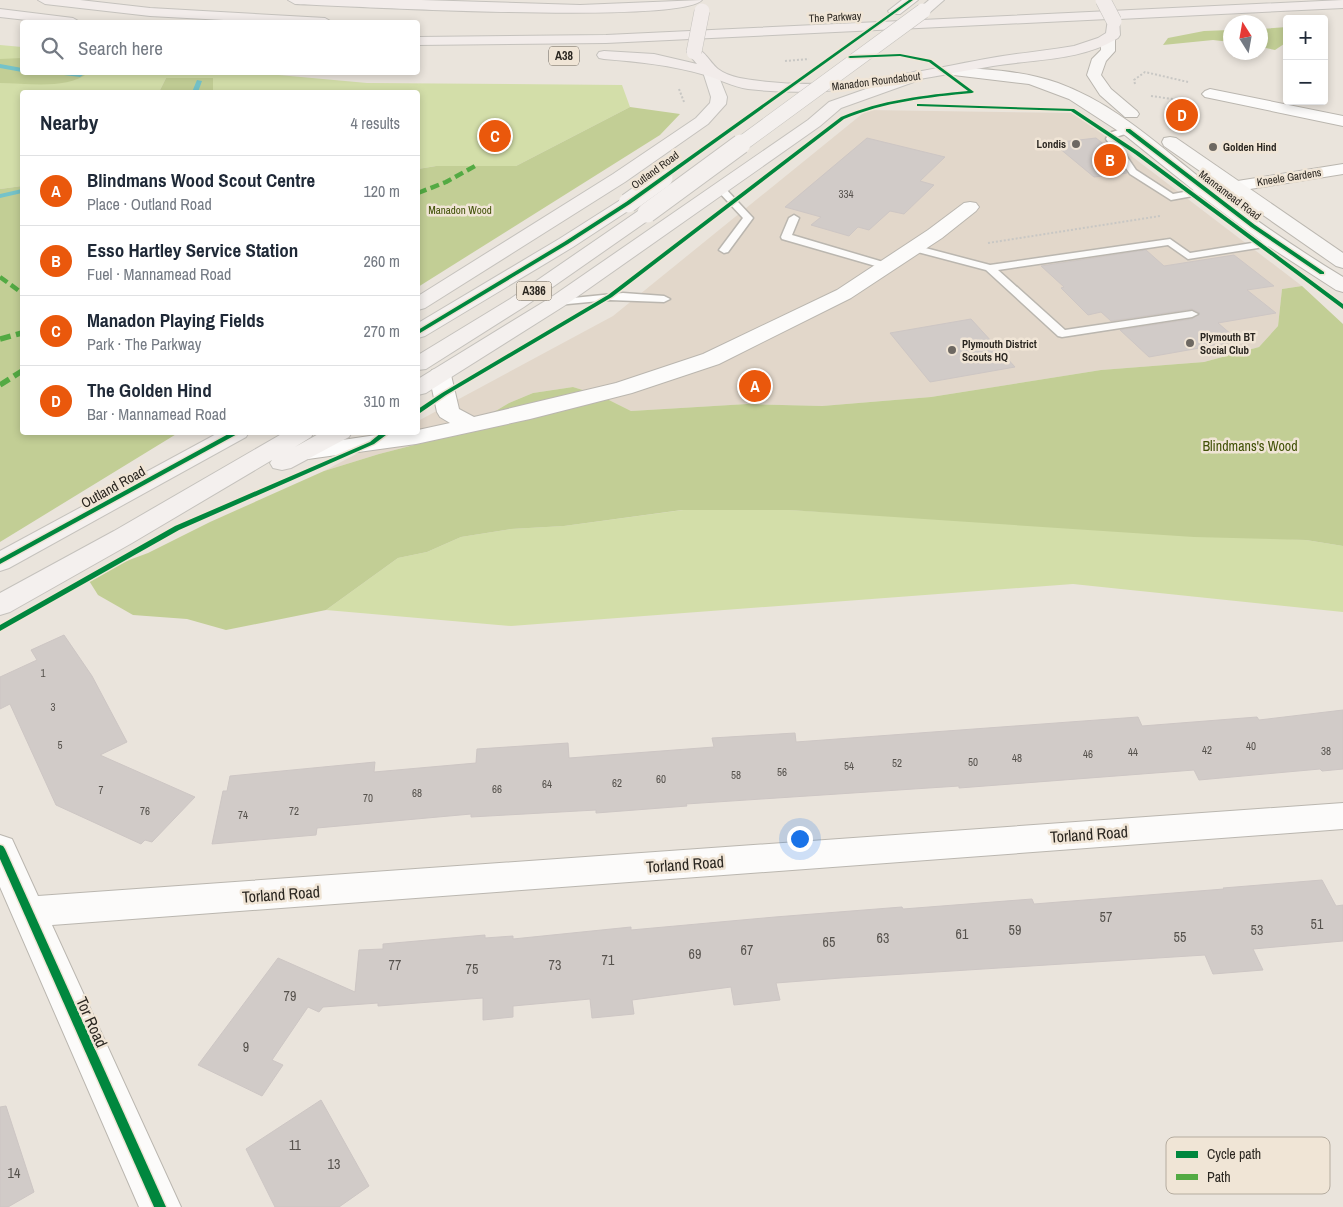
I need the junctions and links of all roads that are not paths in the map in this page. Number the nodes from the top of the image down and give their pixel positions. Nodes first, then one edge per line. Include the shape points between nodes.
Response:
1 (45, 0) edge
2 (295, 0) edge
3 (711, 0) edge
4 (937, 0) edge
5 (1103, 0) edge
6 (1175, 0) edge
7 (1343, 4) edge
8 (917, 5) edge
9 (698, 6) edge
10 (0, 13) edge
11 (1343, 16) edge
12 (57, 20) edge
13 (290, 20) edge
14 (0, 22) edge
15 (680, 22) dead end
16 (20, 25) edge
17 (1156, 27) dead end
18 (1112, 32) junction
19 (1131, 32) dead end
20 (420, 42) edge
21 (592, 56) dead end
22 (709, 71) junction
23 (950, 71) junction
24 (917, 76) junction
25 (1210, 94) dead end
26 (1343, 121) edge
27 (1128, 130) junction
28 (1343, 169) edge
29 (1234, 186) junction
30 (720, 188) junction
31 (1206, 191) junction
32 (970, 207) dead end
33 (794, 218) dead end
34 (1268, 244) junction
35 (914, 248) junction
36 (724, 250) dead end
37 (1343, 262) edge
38 (886, 266) junction
39 (990, 268) junction
40 (1343, 286) edge
41 (664, 299) dead end
42 (557, 302) junction
43 (420, 303) edge
44 (1192, 314) dead end
45 (420, 331) edge
46 (420, 363) edge
47 (440, 375) junction
48 (420, 387) edge
49 (471, 425) junction
50 (210, 435) edge
51 (233, 435) edge
52 (330, 435) edge
53 (305, 442) edge
54 (67, 526) junction
55 (0, 562) edge
56 (0, 605) edge
57 (1343, 816) edge
58 (0, 848) edge
59 (27, 912) junction
60 (160, 1207) edge

1 - 13 highway via 150,12
2 - 9 highway via 580,9
3 - 9 highway
4 - 8 main road, A386
5 - 18 highway, bridge
6 - 15 highway, The Parkway
7 - 20 highway, The Parkway / A38 via 616,39
8 - 45 main road, Outland Road / A386, bridge via 895,11 628,204
8 - 46 main road, A386, bridge via 647,212 517,303
9 - 22 highway, bridge via 694,52
10 - 12 highway
11 - 17 highway
14 - 16 highway
18 - 19 highway, Manadon Roundabout
18 - 23 highway, Manadon Roundabout via 1064,51
18 - 29 main road, Mannamead Road via 1108,51 1099,59 1094,75 1105,92 1143,123
21 - 22 highway, A38 via 654,58
22 - 24 highway, Manadon Roundabout via 738,82 772,88 845,86
22 - 43 main road via 719,97 718,104 702,121 619,178
23 - 24 highway, Manadon Roundabout
23 - 27 main road, Mannamead Road via 1006,76 1052,87 1079,98
24 - 30 main road via 835,106
25 - 26 street
27 - 31 main road, Mannamead Road
27 - 31 lane via 1112,135 1110,139 1134,172 1171,197
28 - 29 street, Kneele Gardens
29 - 31 street, Kneele Gardens
29 - 37 main road, Mannamead Road
30 - 36 lane via 748,218
30 - 42 main road
31 - 34 main road, Mannamead Road
32 - 35 street
33 - 38 lane via 786,237
34 - 39 lane via 1188,256 1170,242
34 - 40 main road, Mannamead Road
35 - 38 street
35 - 39 lane
38 - 49 street via 844,294 711,359 624,388
39 - 44 lane via 1062,334
41 - 42 lane via 634,295
42 - 47 main road
47 - 48 main road
47 - 49 street via 448,412
49 - 53 street via 416,438
50 - 54 main road
51 - 54 main road, Outland Road
52 - 53 main road
53 - 56 main road
54 - 55 main road, Outland Road
57 - 59 street, Torland Road
58 - 59 street, Tor Road
59 - 60 street, Tor Road

